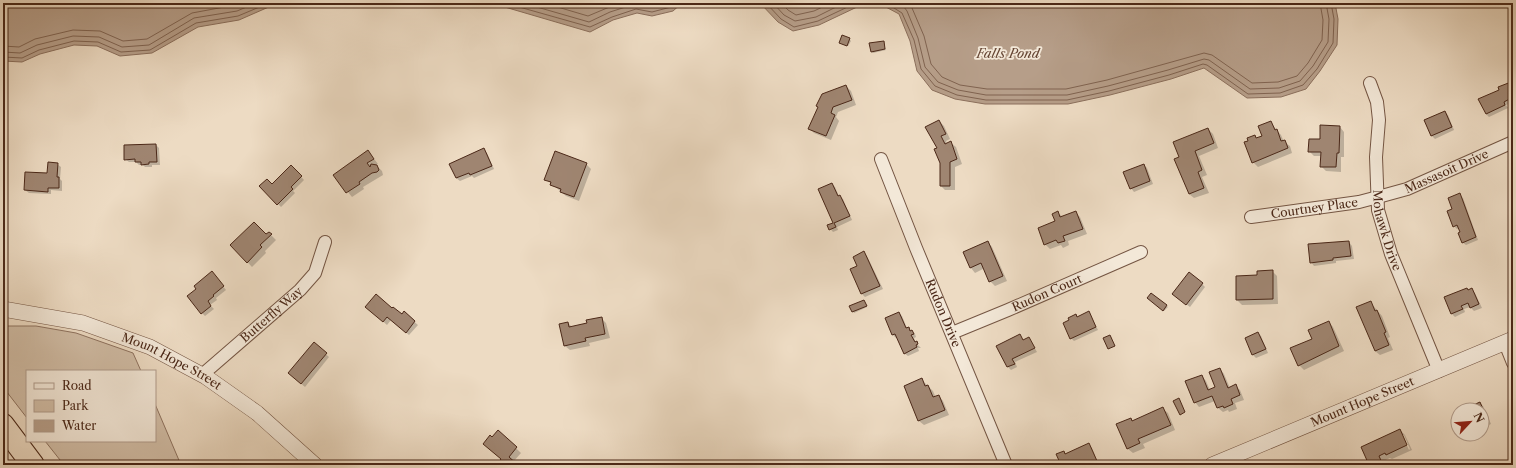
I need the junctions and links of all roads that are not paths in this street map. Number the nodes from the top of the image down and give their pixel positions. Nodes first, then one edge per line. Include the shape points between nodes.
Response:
1 (1370, 83) dead end
2 (1513, 142) edge
3 (881, 159) dead end
4 (1378, 197) junction
5 (1251, 217) dead end
6 (325, 242) dead end
7 (1141, 252) dead end
8 (3, 310) edge
9 (952, 333) junction
10 (1509, 341) edge
11 (1513, 363) edge
12 (1439, 371) junction
13 (202, 375) junction
14 (3, 425) edge
15 (1216, 464) edge
16 (33, 465) edge
17 (315, 465) edge
18 (1006, 465) edge

1 - 4 street, Mohawk Drive via 1377,102 1379,120 1376,157
2 - 4 street, Massasoit Drive via 1407,189
3 - 9 street, Rudon Drive
4 - 5 street, Courtney Place
4 - 12 street, Mohawk Drive via 1378,210 1391,254
6 - 13 street, Butterfly Way via 315,273 300,290
7 - 9 street, Rudon Court
8 - 13 street, Mount Hope Street via 83,323 150,347
9 - 18 street, Rudon Drive
10 - 11 street
10 - 12 street, Mount Hope Street
12 - 15 street, Mount Hope Street
13 - 17 street, Mount Hope Street via 257,413
14 - 16 highway

